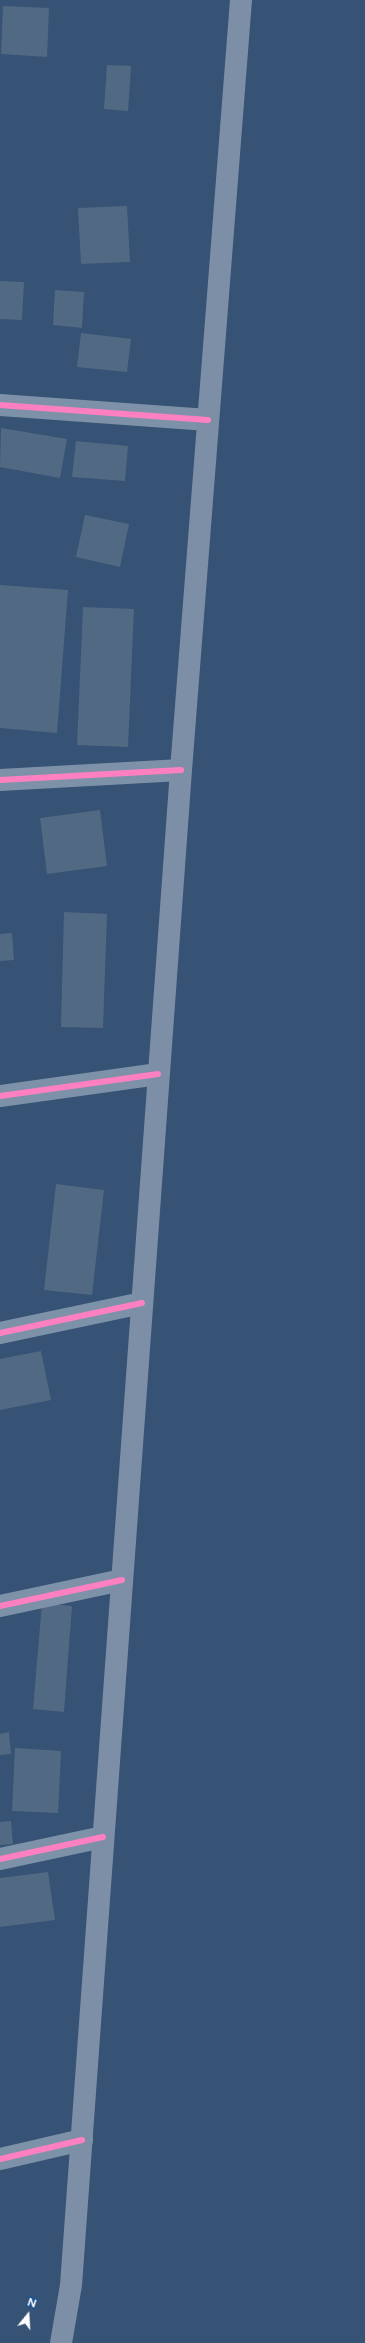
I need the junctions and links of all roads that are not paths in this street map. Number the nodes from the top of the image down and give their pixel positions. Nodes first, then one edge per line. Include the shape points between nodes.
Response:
1 (241, 0) edge
2 (0, 404) edge
3 (208, 420) junction
4 (181, 770) junction
5 (0, 780) edge
6 (158, 1074) junction
7 (0, 1096) edge
8 (142, 1303) junction
9 (0, 1333) edge
10 (122, 1580) junction
11 (0, 1606) edge
12 (103, 1836) junction
13 (0, 1859) edge
14 (82, 2140) junction
15 (0, 2160) edge
16 (61, 2343) edge

1 - 3 main road
2 - 3 street
3 - 4 main road
4 - 5 street
4 - 6 main road
6 - 7 street
6 - 8 main road
8 - 9 street
8 - 10 main road
10 - 11 street
10 - 12 main road
12 - 13 street
12 - 14 main road
14 - 15 street
14 - 16 main road via 71,2285

